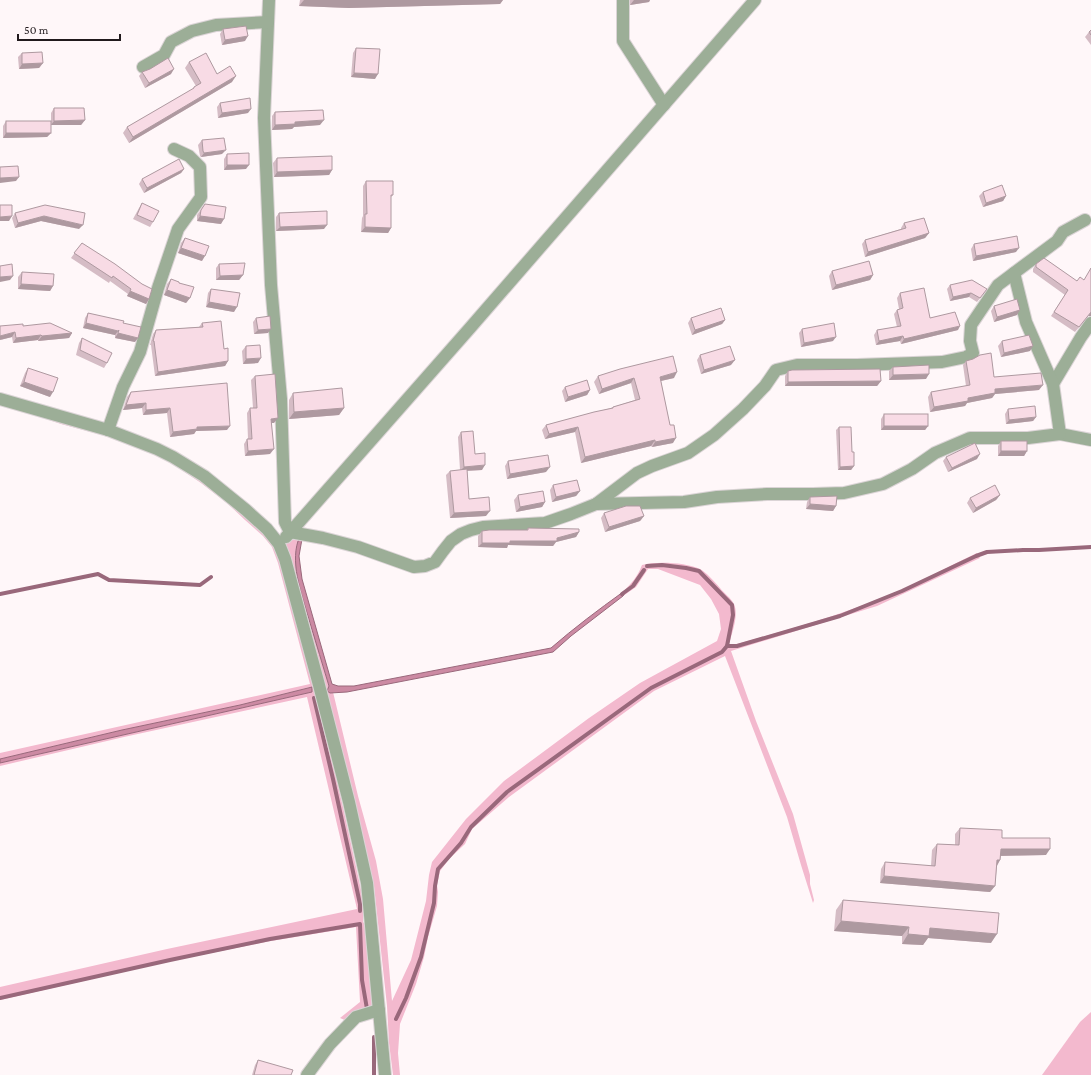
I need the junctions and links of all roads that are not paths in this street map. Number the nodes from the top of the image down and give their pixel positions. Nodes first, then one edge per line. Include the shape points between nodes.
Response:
1 (269, 0) edge
2 (623, 0) edge
3 (755, 0) edge
4 (268, 22) junction
5 (143, 67) dead end
6 (664, 105) junction
7 (174, 149) dead end
8 (1085, 220) dead end
9 (1014, 273) junction
10 (1091, 323) edge
11 (1053, 384) junction
12 (0, 398) edge
13 (108, 430) junction
14 (1060, 434) junction
15 (1091, 440) edge
16 (596, 504) junction
17 (290, 532) junction
18 (279, 544) junction
19 (379, 1010) junction
20 (307, 1075) edge
21 (385, 1075) edge

1 - 4 street
2 - 6 street via 623,41
3 - 6 street
4 - 5 street via 216,25 192,31 171,42 164,55
4 - 17 street via 264,118 271,285 281,399 285,522
6 - 17 street
7 - 13 street via 189,156 200,167 201,197 178,229 140,352 123,387
8 - 9 street via 1063,232 1057,241
9 - 11 street via 1026,322
9 - 16 street via 998,286 971,325 970,341 973,353 966,357 942,362 796,365 776,370 765,386 714,435 688,453 637,473
10 - 11 street
11 - 14 street
12 - 13 street
13 - 18 street via 157,449 204,476 256,519
14 - 15 street
14 - 16 street via 1028,438 970,438 935,453 883,484 844,493 767,494 684,502
16 - 17 street via 545,523 471,530 451,541 435,562 425,566 414,567 358,547
17 - 18 street
18 - 19 street via 321,692 367,883
19 - 20 street via 356,1017 330,1044
19 - 21 street

